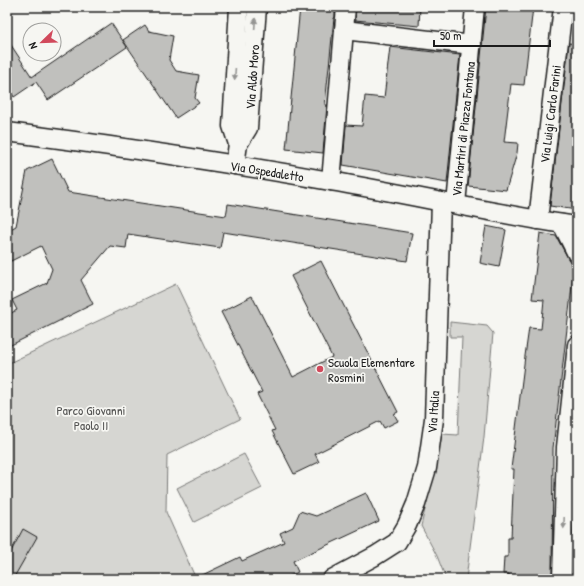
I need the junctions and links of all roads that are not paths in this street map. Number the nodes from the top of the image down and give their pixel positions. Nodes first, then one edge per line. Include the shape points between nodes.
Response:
1 (239, 7) edge
2 (256, 7) edge
3 (346, 7) edge
4 (475, 7) edge
5 (563, 7) edge
6 (344, 30) junction
7 (472, 45) junction
8 (7, 132) edge
9 (238, 144) junction
10 (235, 165) junction
11 (331, 181) junction
12 (448, 203) junction
13 (531, 219) junction
14 (570, 225) edge
15 (577, 254) edge
16 (577, 345) edge
17 (571, 489) edge
18 (332, 579) edge
19 (562, 579) edge

1 -> 9 street, Via Aldo Moro via 232,126
9 -> 2 street, Via Aldo Moro via 248,128
3 - 6 street
4 - 7 street, Via Martiri di Piazza Fontana
5 - 13 street, Via Luigi Carlo Farini
6 - 7 street
6 - 11 street
7 - 12 street, Via Martiri di Piazza Fontana
8 - 10 street, Via Ospedaletto
9 - 10 street, Via Aldo Moro
10 - 11 street, Via Ospedaletto
11 - 12 street, Via Ospedaletto
12 - 13 street, Via Ospedaletto
12 - 18 street, Via Italia via 434,420 427,468 416,504 397,542
13 - 14 street, Via Ospedaletto
14 - 15 street
16 - 17 street via 566,447
17 -> 19 street

